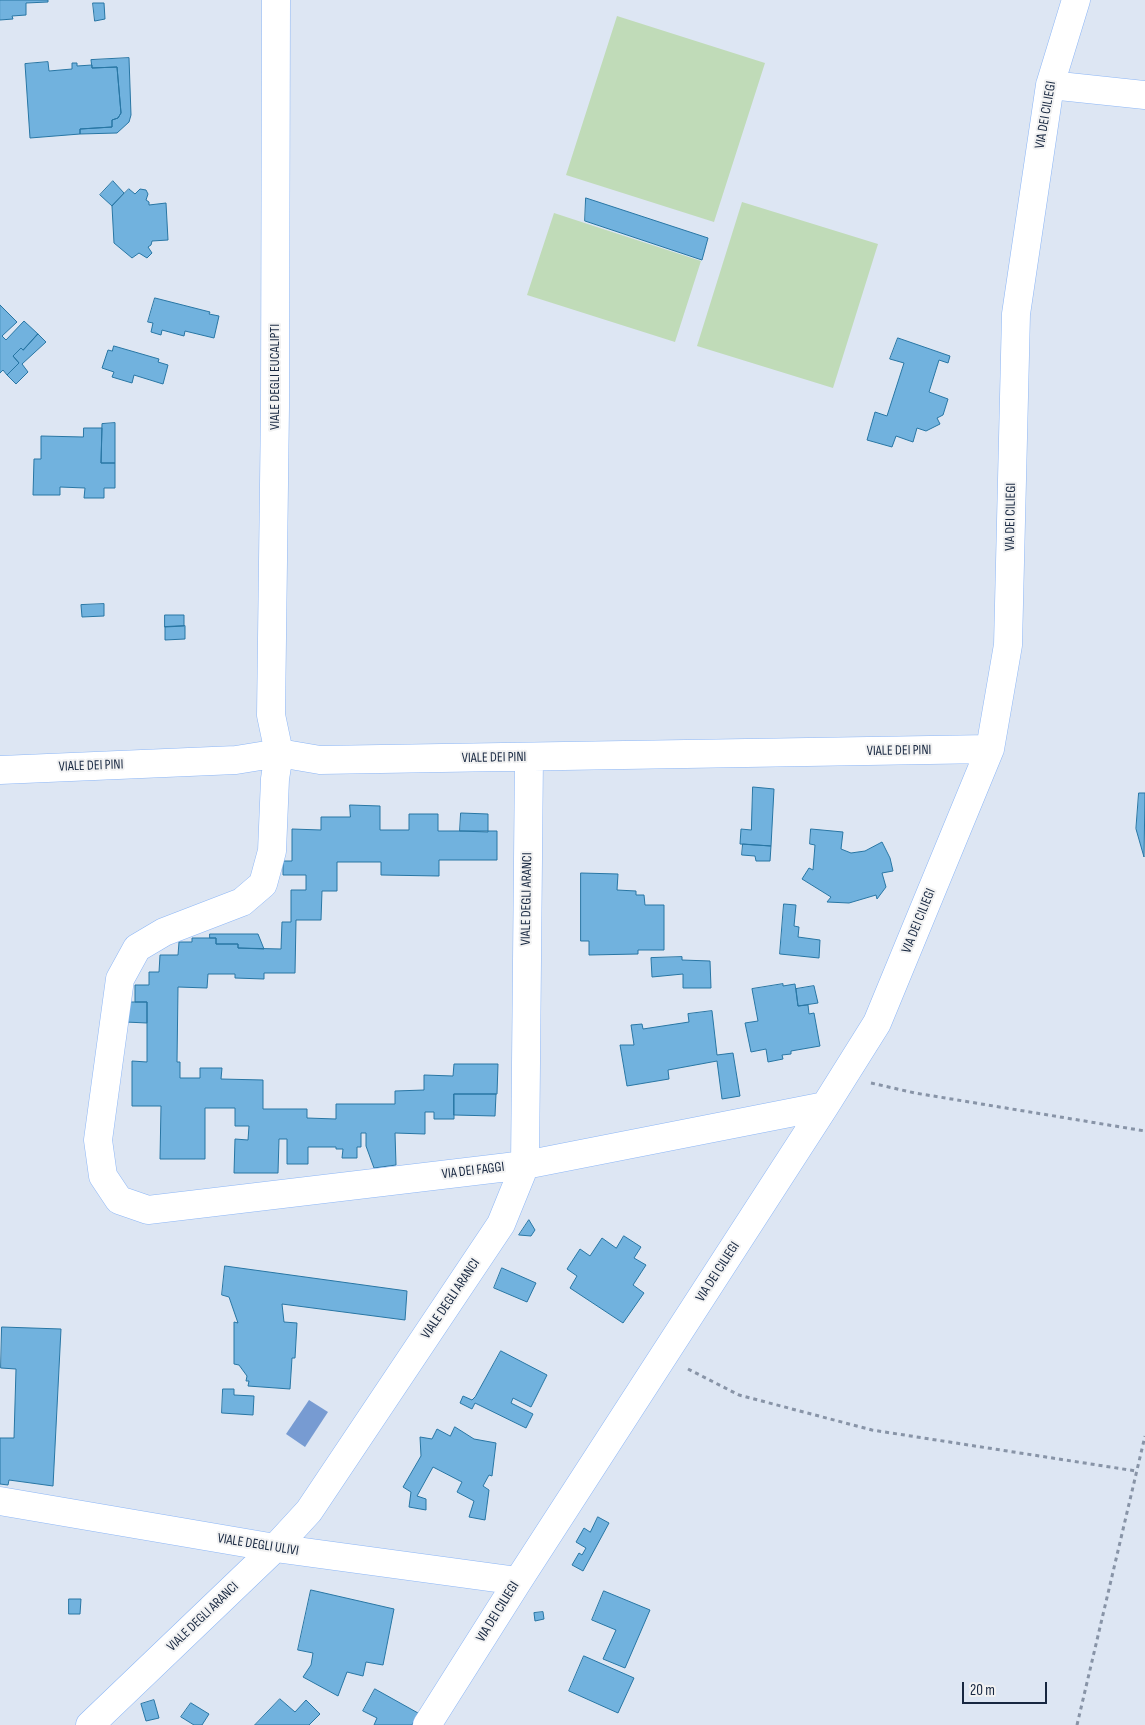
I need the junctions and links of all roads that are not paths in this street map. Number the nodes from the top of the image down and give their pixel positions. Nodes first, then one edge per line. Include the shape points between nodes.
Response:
1 (276, 0) edge
2 (1076, 0) edge
3 (1050, 85) junction
4 (1145, 95) edge
5 (990, 749) junction
6 (279, 753) junction
7 (529, 758) junction
8 (0, 770) edge
9 (825, 1106) junction
10 (525, 1165) junction
11 (0, 1502) edge
12 (275, 1548) junction
13 (518, 1581) junction
14 (90, 1725) edge
15 (427, 1725) edge

1 - 6 street, VIALE DEGLI EUCALIPTI via 271,715
2 - 3 street, VIA DEI CILIEGI
3 - 4 street
3 - 5 street, VIA DEI CILIEGI via 1016,314 1008,645
5 - 7 street, VIALE DEI PINI
5 - 9 street, VIA DEI CILIEGI via 877,1023
6 - 7 street, VIALE DEI PINI via 320,760
6 - 8 street, VIALE DEI PINI via 236,760
6 - 10 street, VIA DEI FAGGI via 272,850 263,884 242,902 164,932 137,948 120,978 98,1140 103,1176 119,1200 148,1210
7 - 10 street, VIALE DEGLI ARANCI
9 - 10 street, VIA DEI FAGGI
9 - 13 street, VIA DEI CILIEGI
10 - 12 street, VIALE DEGLI ARANCI via 501,1224 309,1511
11 - 12 street, VIALE DEGLI ULIVI
12 - 13 street, VIALE DEGLI ULIVI
12 - 14 street, VIALE DEGLI ARANCI
13 - 15 street, VIA DEI CILIEGI

